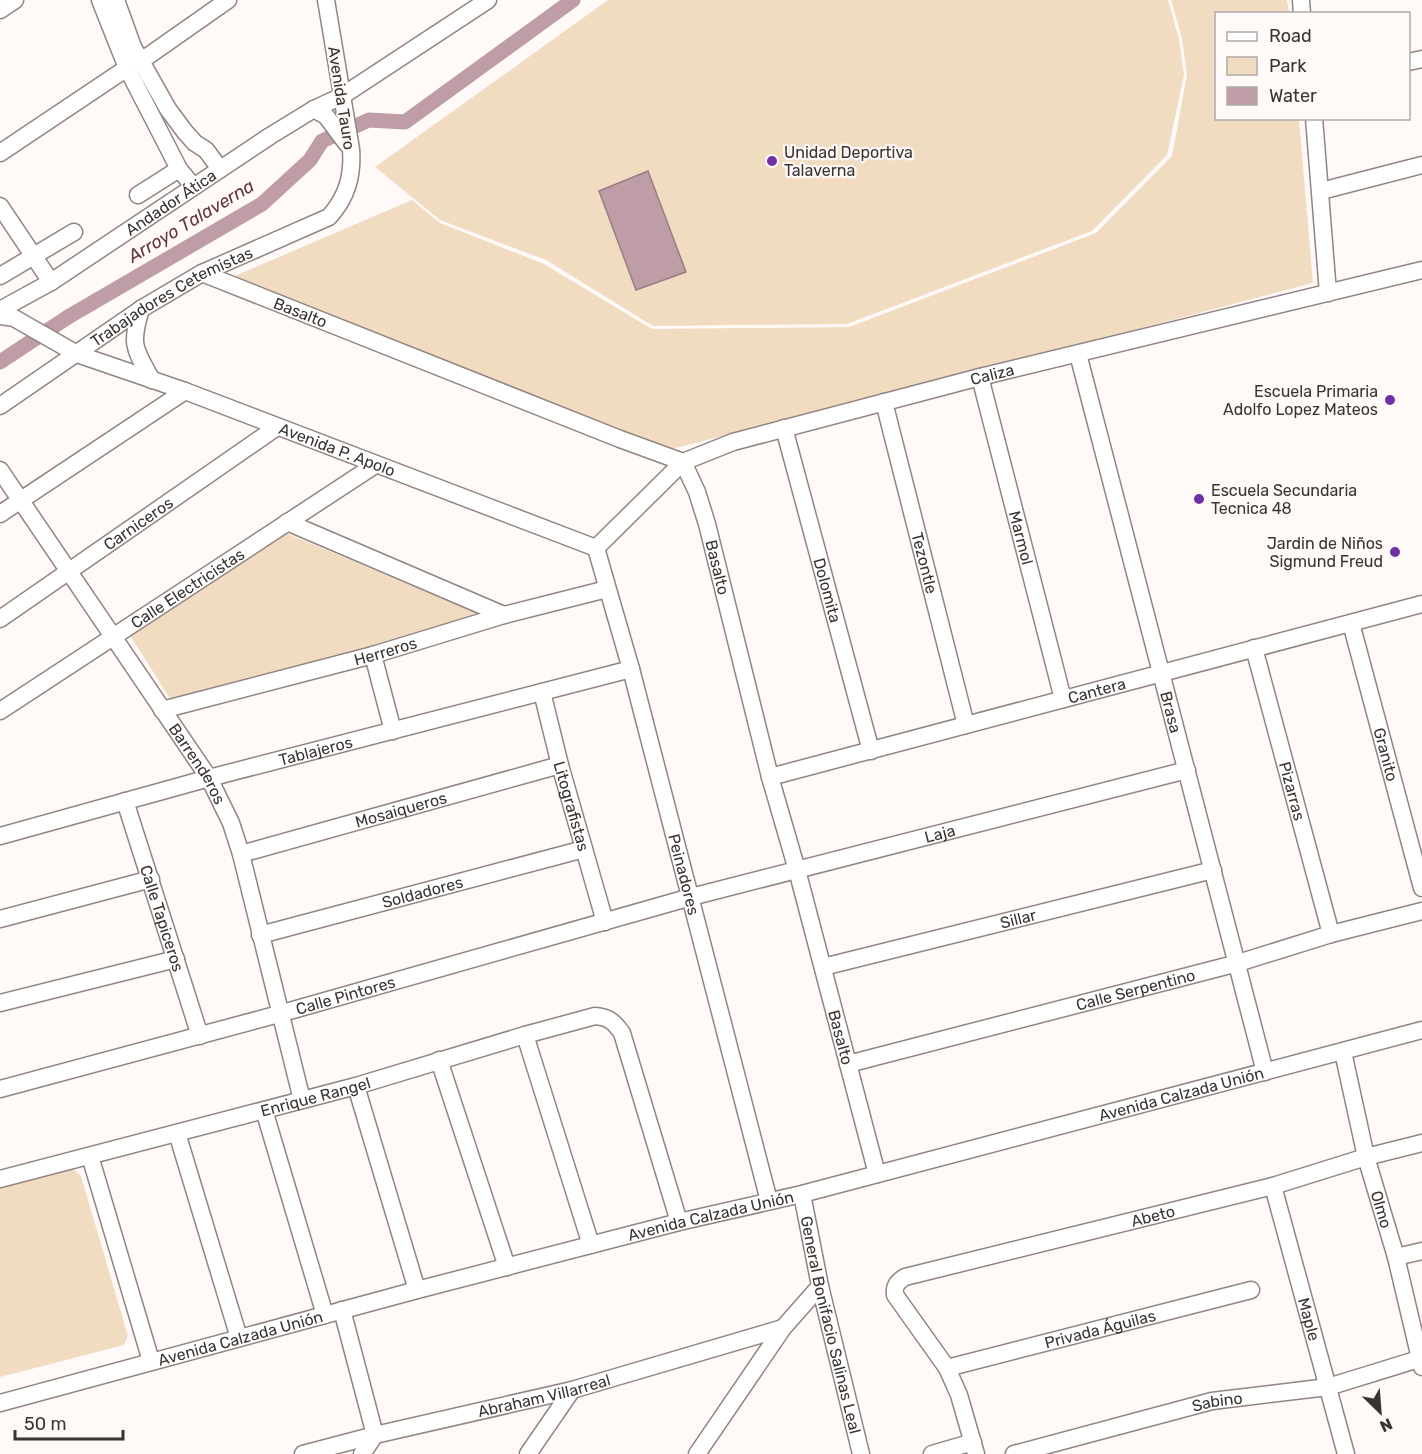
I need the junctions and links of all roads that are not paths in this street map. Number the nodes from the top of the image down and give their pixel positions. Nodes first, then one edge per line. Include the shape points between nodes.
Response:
1 (15, 0) edge
2 (100, 0) edge
3 (116, 0) edge
4 (228, 0) edge
5 (326, 0) edge
6 (488, 0) edge
7 (0, 10) edge
8 (134, 64) junction
9 (343, 101) junction
10 (320, 112) junction
11 (1314, 120) edge
12 (0, 153) edge
13 (352, 156) junction
14 (1422, 165) edge
15 (179, 169) junction
16 (220, 169) junction
17 (193, 186) junction
18 (1321, 191) junction
19 (138, 195) dead end
20 (345, 196) joint
21 (0, 206) edge
22 (74, 232) dead end
23 (34, 257) junction
24 (1422, 270) edge
25 (202, 273) junction
26 (0, 276) edge
27 (51, 282) junction
28 (1329, 293) junction
29 (141, 309) junction
30 (8, 311) edge
31 (77, 354) junction
32 (1078, 354) junction
33 (980, 377) junction
34 (152, 380) junction
35 (185, 391) junction
36 (884, 402) junction
37 (0, 406) edge
38 (277, 427) junction
39 (784, 428) junction
40 (683, 462) junction
41 (375, 465) junction
42 (0, 471) edge
43 (20, 501) junction
44 (0, 514) edge
45 (286, 522) junction
46 (596, 548) junction
47 (69, 571) junction
48 (607, 589) junction
49 (1422, 604) edge
50 (504, 615) junction
51 (0, 619) edge
52 (1351, 623) junction
53 (112, 636) junction
54 (1254, 648) junction
55 (373, 655) junction
56 (631, 669) junction
57 (1161, 672) junction
58 (542, 692) junction
59 (1063, 699) junction
60 (162, 710) junction
61 (0, 711) edge
62 (966, 725) junction
63 (393, 731) junction
64 (871, 751) junction
65 (560, 765) junction
66 (1187, 770) junction
67 (770, 777) junction
68 (209, 778) junction
69 (125, 801) junction
70 (0, 836) edge
71 (584, 849) junction
72 (242, 854) junction
73 (797, 870) junction
74 (1213, 870) junction
75 (151, 879) junction
76 (1422, 888) edge
77 (691, 897) junction
78 (1422, 911) edge
79 (0, 919) edge
80 (605, 922) junction
81 (1331, 934) junction
82 (260, 935) junction
83 (176, 959) junction
84 (1238, 963) junction
85 (823, 967) junction
86 (0, 1003) edge
87 (279, 1014) junction
88 (1422, 1030) edge
89 (525, 1035) junction
90 (200, 1036) junction
91 (1343, 1052) junction
92 (439, 1060) junction
93 (848, 1064) junction
94 (1265, 1072) junction
95 (356, 1086) junction
96 (0, 1089) edge
97 (302, 1100) junction
98 (264, 1110) junction
99 (177, 1133) junction
100 (1422, 1143) edge
101 (90, 1156) junction
102 (1366, 1157) junction
103 (876, 1174) junction
104 (0, 1179) edge
105 (1273, 1185) junction
106 (802, 1194) junction
107 (769, 1201) junction
108 (679, 1222) junction
109 (591, 1245) junction
110 (1422, 1251) edge
111 (1396, 1257) junction
112 (507, 1267) junction
113 (820, 1286) junction
114 (417, 1290) junction
115 (1251, 1290) dead end
116 (334, 1312) junction
117 (783, 1328) junction
118 (239, 1338) junction
119 (151, 1361) junction
120 (1421, 1361) edge
121 (947, 1368) junction
122 (1328, 1387) junction
123 (572, 1390) junction
124 (0, 1403) edge
125 (375, 1435) junction
126 (975, 1448) edge
127 (303, 1454) edge
128 (362, 1454) edge
129 (528, 1454) edge
130 (697, 1454) edge
131 (861, 1454) edge
132 (932, 1454) edge
133 (1014, 1454) edge
134 (1346, 1454) edge

1 - 7 street
2 - 8 street
3 - 8 street
4 - 8 street
5 - 9 street, Avenida Tauro
6 - 9 street, Andador Ática
8 - 12 street
8 - 15 street
8 - 16 street via 175,120
9 - 10 street, Andador Ática
9 - 13 street, Avenida Tauro
10 - 13 street
10 - 16 street, Andador Ática
11 - 18 street
13 - 20 street, Avenida Tauro
14 - 18 street
15 - 17 street
15 - 19 street
16 - 17 street, Andador Ática
17 - 27 street, Andador Ática
18 - 28 street
20 - 25 street, Trabajadores Cetemistas via 329,218
21 - 23 street
22 - 23 street
23 - 26 street
23 - 27 street
24 - 28 street, Caliza
25 - 29 street, Trabajadores Cetemistas
25 - 40 street, Basalto
27 - 30 street, Andador Ática
28 - 32 street, Caliza
29 - 31 street, Trabajadores Cetemistas
29 - 34 street via 133,334 135,350
30 - 31 street, Avenida P. Apolo
31 - 34 street, Avenida P. Apolo
31 - 37 street, Trabajadores Cetemistas
32 - 33 street, Caliza
32 - 57 street, Brasa
33 - 36 street, Caliza
33 - 59 street, Marmol
34 - 35 street, Avenida P. Apolo
35 - 38 street, Avenida P. Apolo
35 - 43 street
36 - 39 street, Caliza
36 - 62 street, Tezontle
38 - 41 street, Avenida P. Apolo
38 - 47 street, Carniceros
39 - 40 street, Caliza via 733,442
39 - 64 street, Dolomita
40 - 46 street, Caliza
40 - 67 street, Basalto via 698,492 707,524
41 - 45 street, Calle Electricistas
41 - 46 street, Avenida P. Apolo
42 - 43 street, Barrenderos
43 - 44 street
43 - 47 street, Barrenderos
45 - 50 street
45 - 53 street, Calle Electricistas
46 - 48 street, Peinadores
47 - 51 street, Carniceros
47 - 53 street, Barrenderos
48 - 50 street, Herreros
48 - 56 street, Peinadores
49 - 52 street, Cantera
50 - 55 street, Herreros
52 - 54 street, Cantera
52 - 76 street, Granito
53 - 60 street, Barrenderos
53 - 61 street, Calle Electricistas
54 - 57 street, Cantera
54 - 81 street, Pizarras
55 - 60 street, Herreros
55 - 63 street
56 - 58 street, Tablajeros
56 - 77 street, Peinadores
57 - 59 street, Cantera
57 - 66 street, Brasa
58 - 63 street, Tablajeros
58 - 65 street, Litografistas
59 - 62 street, Cantera
60 - 68 street, Barrenderos
62 - 64 street, Cantera
63 - 68 street, Tablajeros
64 - 67 street, Cantera
65 - 71 street, Litografistas
65 - 72 street, Mosaiqueros
66 - 73 street, Laja
66 - 74 street, Brasa
67 - 73 street, Basalto
68 - 69 street, Tablajeros
68 - 72 street, Barrenderos
69 - 70 street, Tablajeros
69 - 75 street, Calle Tapiceros
71 - 80 street, Litografistas
71 - 82 street, Soldadores
72 - 82 street, Barrenderos
73 - 77 street, Laja
73 - 85 street, Basalto
74 - 84 street, Brasa
74 - 85 street, Sillar
75 - 79 street
75 - 83 street, Calle Tapiceros
77 - 80 street, Calle Pintores
77 - 107 street, Peinadores
78 - 81 street, Calle Serpentino
80 - 87 street, Calle Pintores
81 - 84 street, Calle Serpentino
82 - 87 street, Barrenderos
83 - 86 street
83 - 90 street, Calle Tapiceros
84 - 93 street, Calle Serpentino
84 - 94 street, Brasa
85 - 93 street, Basalto
87 - 90 street, Calle Pintores
87 - 97 street, Barrenderos
88 - 91 street, Avenida Calzada Unión
89 - 92 street, Enrique Rangel
89 - 108 street, Enrique Rangel via 596,1017 614,1022 622,1033
89 - 109 street
90 - 96 street, Calle Pintores
91 - 94 street, Avenida Calzada Unión
91 - 102 street, Olmo
92 - 95 street, Enrique Rangel
92 - 112 street
93 - 103 street, Basalto
94 - 103 street, Avenida Calzada Unión
95 - 97 street, Enrique Rangel
95 - 114 street
97 - 98 street, Enrique Rangel
98 - 99 street, Enrique Rangel
98 - 116 street
99 - 101 street, Enrique Rangel
99 - 118 street
100 - 102 street, Abeto
101 - 104 street, Enrique Rangel
101 - 119 street
102 - 105 street, Abeto
102 - 111 street, Olmo
103 - 106 street, Avenida Calzada Unión
105 - 121 street, Abeto via 905,1277 894,1288 896,1295
105 - 122 street, Maple
106 - 107 street, Avenida Calzada Unión
106 - 113 street, General Bonifacio Salinas Leal
107 - 108 street, Avenida Calzada Unión
108 - 109 street, Avenida Calzada Unión
109 - 112 street, Avenida Calzada Unión
110 - 111 street
111 - 120 street, Olmo
112 - 114 street, Avenida Calzada Unión
113 - 117 street
113 - 131 street, General Bonifacio Salinas Leal
114 - 116 street, Avenida Calzada Unión
115 - 121 street, Privada Águilas
116 - 118 street, Avenida Calzada Unión
116 - 125 street
117 - 123 street, Abraham Villarreal
117 - 130 street
118 - 119 street, Avenida Calzada Unión
119 - 124 street, Avenida Calzada Unión
120 - 122 street, Sabino
121 - 126 street
122 - 133 street, Sabino via 1212,1401
122 - 134 street, Maple
123 - 125 street, Abraham Villarreal
123 - 129 street
125 - 127 street, Abraham Villarreal
125 - 128 street
126 - 132 street

